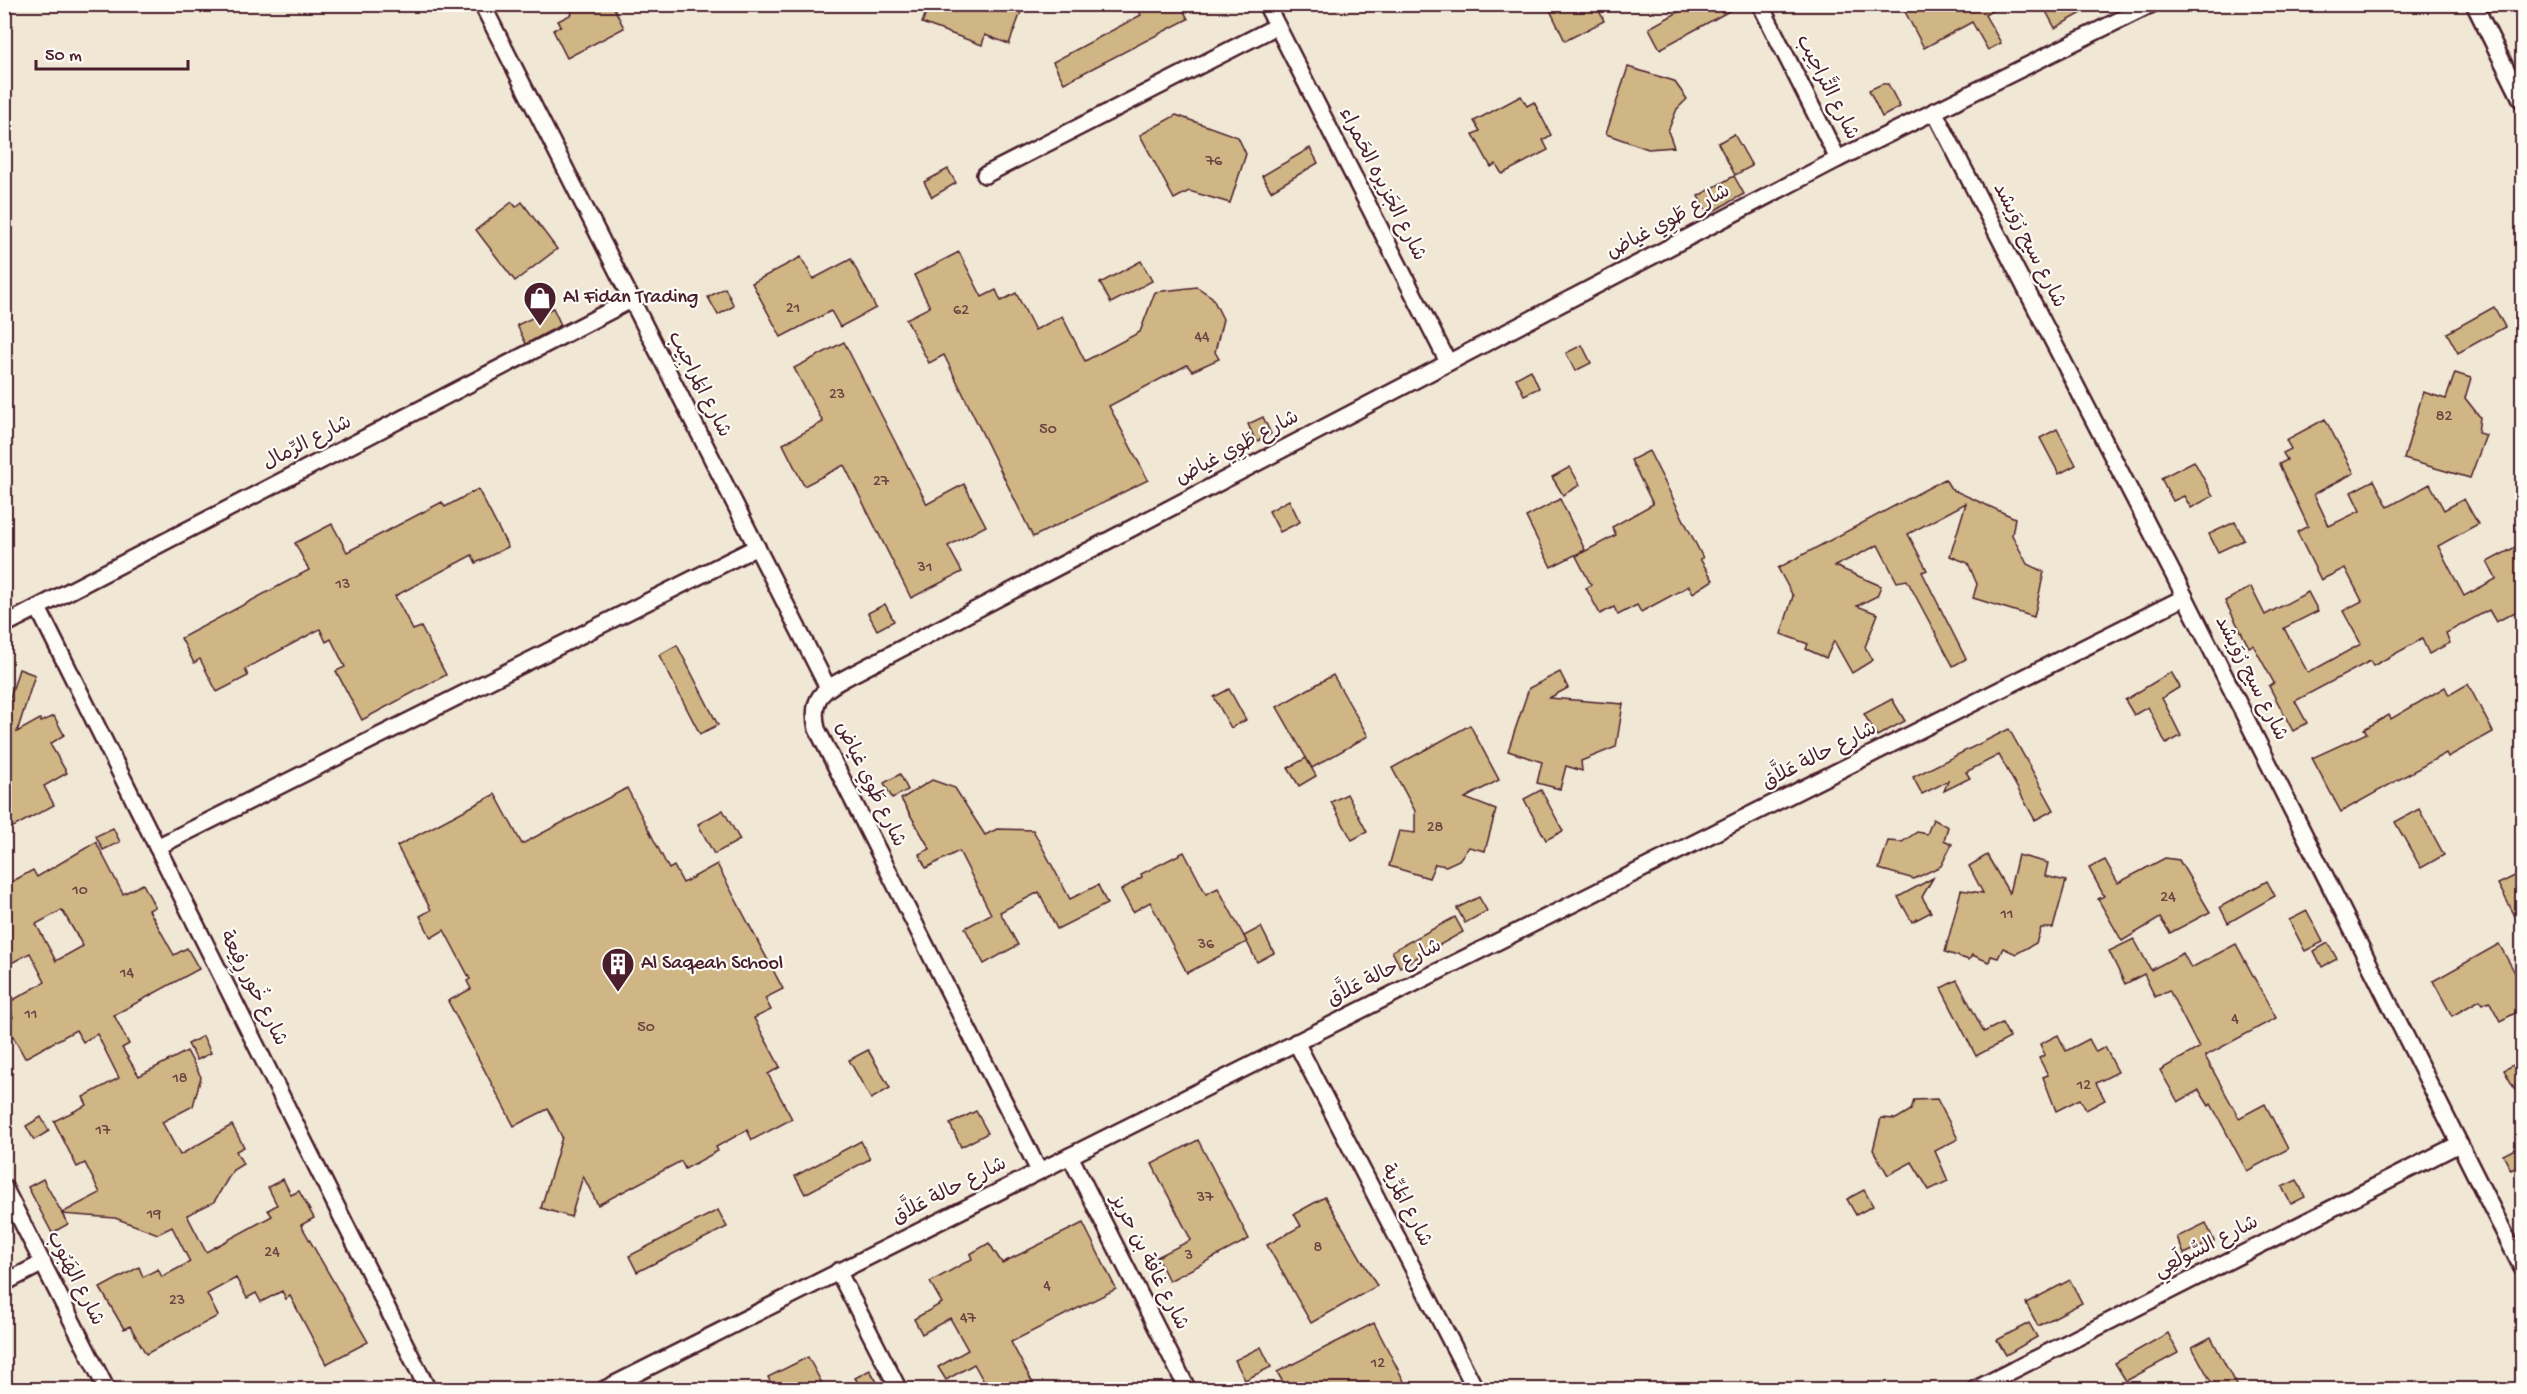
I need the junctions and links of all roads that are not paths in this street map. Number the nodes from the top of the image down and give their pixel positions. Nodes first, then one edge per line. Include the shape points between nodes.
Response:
1 (482, 4) edge
2 (1266, 4) edge
3 (1760, 4) edge
4 (2152, 4) edge
5 (2474, 4) edge
6 (1277, 26) junction
7 (2523, 101) edge
8 (1934, 111) junction
9 (1838, 159) junction
10 (985, 175) dead end
11 (631, 300) junction
12 (1448, 362) junction
13 (757, 547) junction
14 (2185, 597) junction
15 (38, 608) junction
16 (4, 625) edge
17 (828, 688) junction
18 (157, 847) junction
19 (1296, 1042) junction
20 (2460, 1144) junction
21 (1070, 1155) junction
22 (1039, 1171) junction
23 (4, 1187) edge
24 (43, 1263) junction
25 (2523, 1268) edge
26 (838, 1271) junction
27 (4, 1283) edge
28 (608, 1388) edge
29 (106, 1389) edge
30 (428, 1389) edge
31 (899, 1389) edge
32 (1188, 1389) edge
33 (1476, 1389) edge
34 (1974, 1389) edge

1 - 11 street, شارع المَراجِيب
2 - 6 street, شارع الجَزيره الحَمراء
3 - 9 street, شارع التَّراحِيب
4 - 8 street, شارع طَوِي غياض
5 - 7 street
6 - 10 street
6 - 12 street, شارع الجَزيره الحَمراء
8 - 9 street, شارع طَوِي غياض
8 - 14 street, شارع سيح رُوَيشد
9 - 12 street, شارع طَوِي غياض
11 - 13 street, شارع المَراجِيب
11 - 15 street, شارع الرِّمال
12 - 17 street, شارع طَوِي غياض
13 - 17 street, شارع المَراجِيب
13 - 18 street
14 - 19 street, شارع حالة عَلاَّق
14 - 20 street, شارع سيح رُوَيشد
15 - 16 street, شارع الرِّمال
15 - 18 street, شارع خُور رِفِيعة
17 - 22 street, شارع طَوِي غياض via 814,707 817,729
18 - 30 street, شارع خُور رِفِيعة
19 - 21 street, شارع حالة عَلاَّق
19 - 33 street, شارع المَرِّية
20 - 25 street, شارع سيح رُوَيشد
20 - 34 street, شارع السُّولَعِي
21 - 22 street, شارع حالة عَلاَّق
21 - 32 street, شارع غافة بن حريز
22 - 26 street, شارع حالة عَلاَّق
23 - 24 street, شارع الهَبُوب
24 - 27 street
24 - 29 street, شارع الهَبُوب
26 - 28 street, شارع حالة عَلاَّق
26 - 31 street

